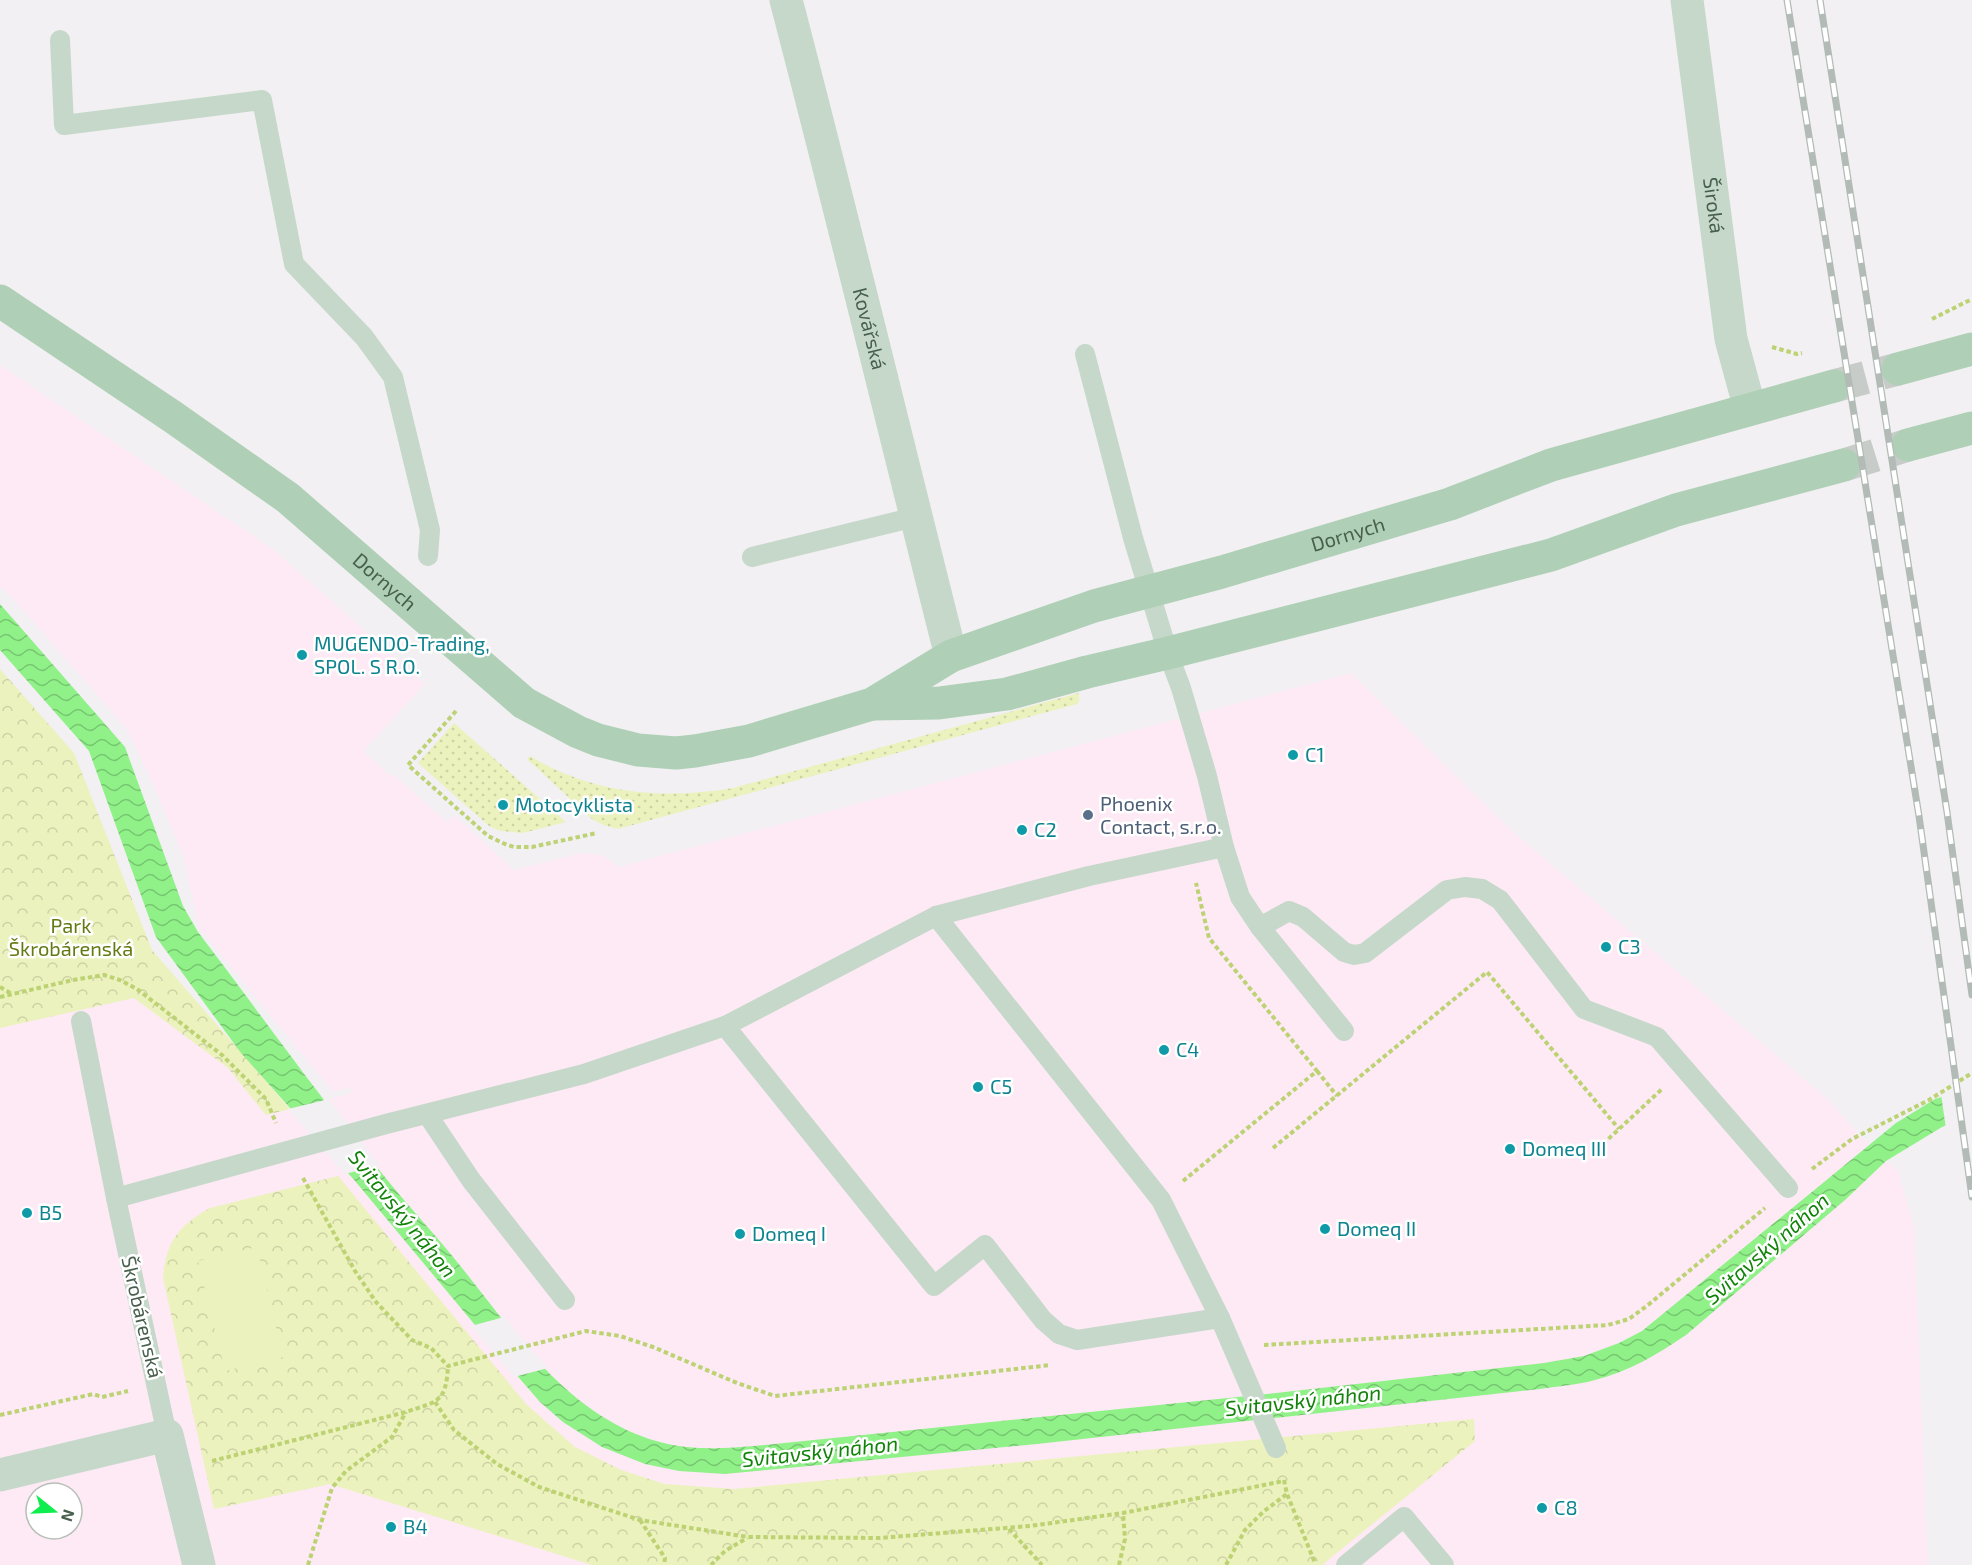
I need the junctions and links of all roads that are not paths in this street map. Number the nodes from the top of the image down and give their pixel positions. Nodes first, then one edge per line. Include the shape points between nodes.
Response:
1 (786, 0) edge
2 (1687, 0) edge
3 (60, 40) dead end
4 (0, 301) edge
5 (1972, 349) edge
6 (1085, 354) dead end
7 (1898, 369) tunnel mouth
8 (1834, 386) tunnel mouth
9 (1750, 409) junction
10 (1972, 428) edge
11 (1908, 445) tunnel mouth
12 (1844, 465) tunnel mouth
13 (915, 517) junction
14 (428, 556) dead end
15 (752, 557) dead end
16 (1150, 591) junction
17 (1168, 653) junction
18 (951, 656) junction
19 (872, 704) junction
20 (1224, 847) junction
21 (936, 916) junction
22 (1260, 927) junction
23 (81, 1021) dead end
24 (725, 1026) junction
25 (1344, 1031) dead end
26 (427, 1114) junction
27 (1788, 1188) road end
28 (116, 1198) junction
29 (565, 1300) dead end
30 (1220, 1318) junction
31 (168, 1436) junction
32 (1276, 1448) road end
33 (0, 1474) edge
34 (199, 1565) edge
35 (1346, 1565) edge
36 (1444, 1565) edge

1 - 13 street, Kovářská
2 - 9 street, Široká via 1731,339
3 - 14 lane via 64,125 262,100 294,264 364,337 393,377 429,530
4 - 19 main road, Dornych via 288,498 510,692 560,724 598,740 638,750 694,752 749,741
5 - 7 main road
6 - 16 lane
8 - 9 main road, Dornych
9 - 16 main road, Dornych via 1551,465 1450,504
10 - 11 main road
12 - 17 main road, Dornych via 1676,510 1551,555
13 - 15 lane
13 - 18 street, Kovářská
16 - 17 lane
16 - 18 main road, Dornych via 1094,606
17 - 19 main road, Dornych via 1008,694 939,704
17 - 20 lane via 1204,766
18 - 19 main road, Dornych
20 - 21 lane via 1089,876
20 - 22 lane via 1240,897
21 - 24 lane
21 - 30 lane via 1161,1200
22 - 25 lane
22 - 27 lane via 1289,911 1303,917 1344,952 1354,955 1365,953 1447,890 1482,889 1500,900 1584,1009 1657,1037
23 - 28 lane, Škrobárenská
24 - 26 lane via 584,1074
24 - 30 lane via 934,1286 985,1245 1043,1320 1059,1334 1077,1340
26 - 28 lane
26 - 29 lane via 471,1180
28 - 31 lane, Škrobárenská
30 - 32 lane
31 - 33 street
31 - 34 street, Škrobárenská
35 - 36 lane via 1404,1517

